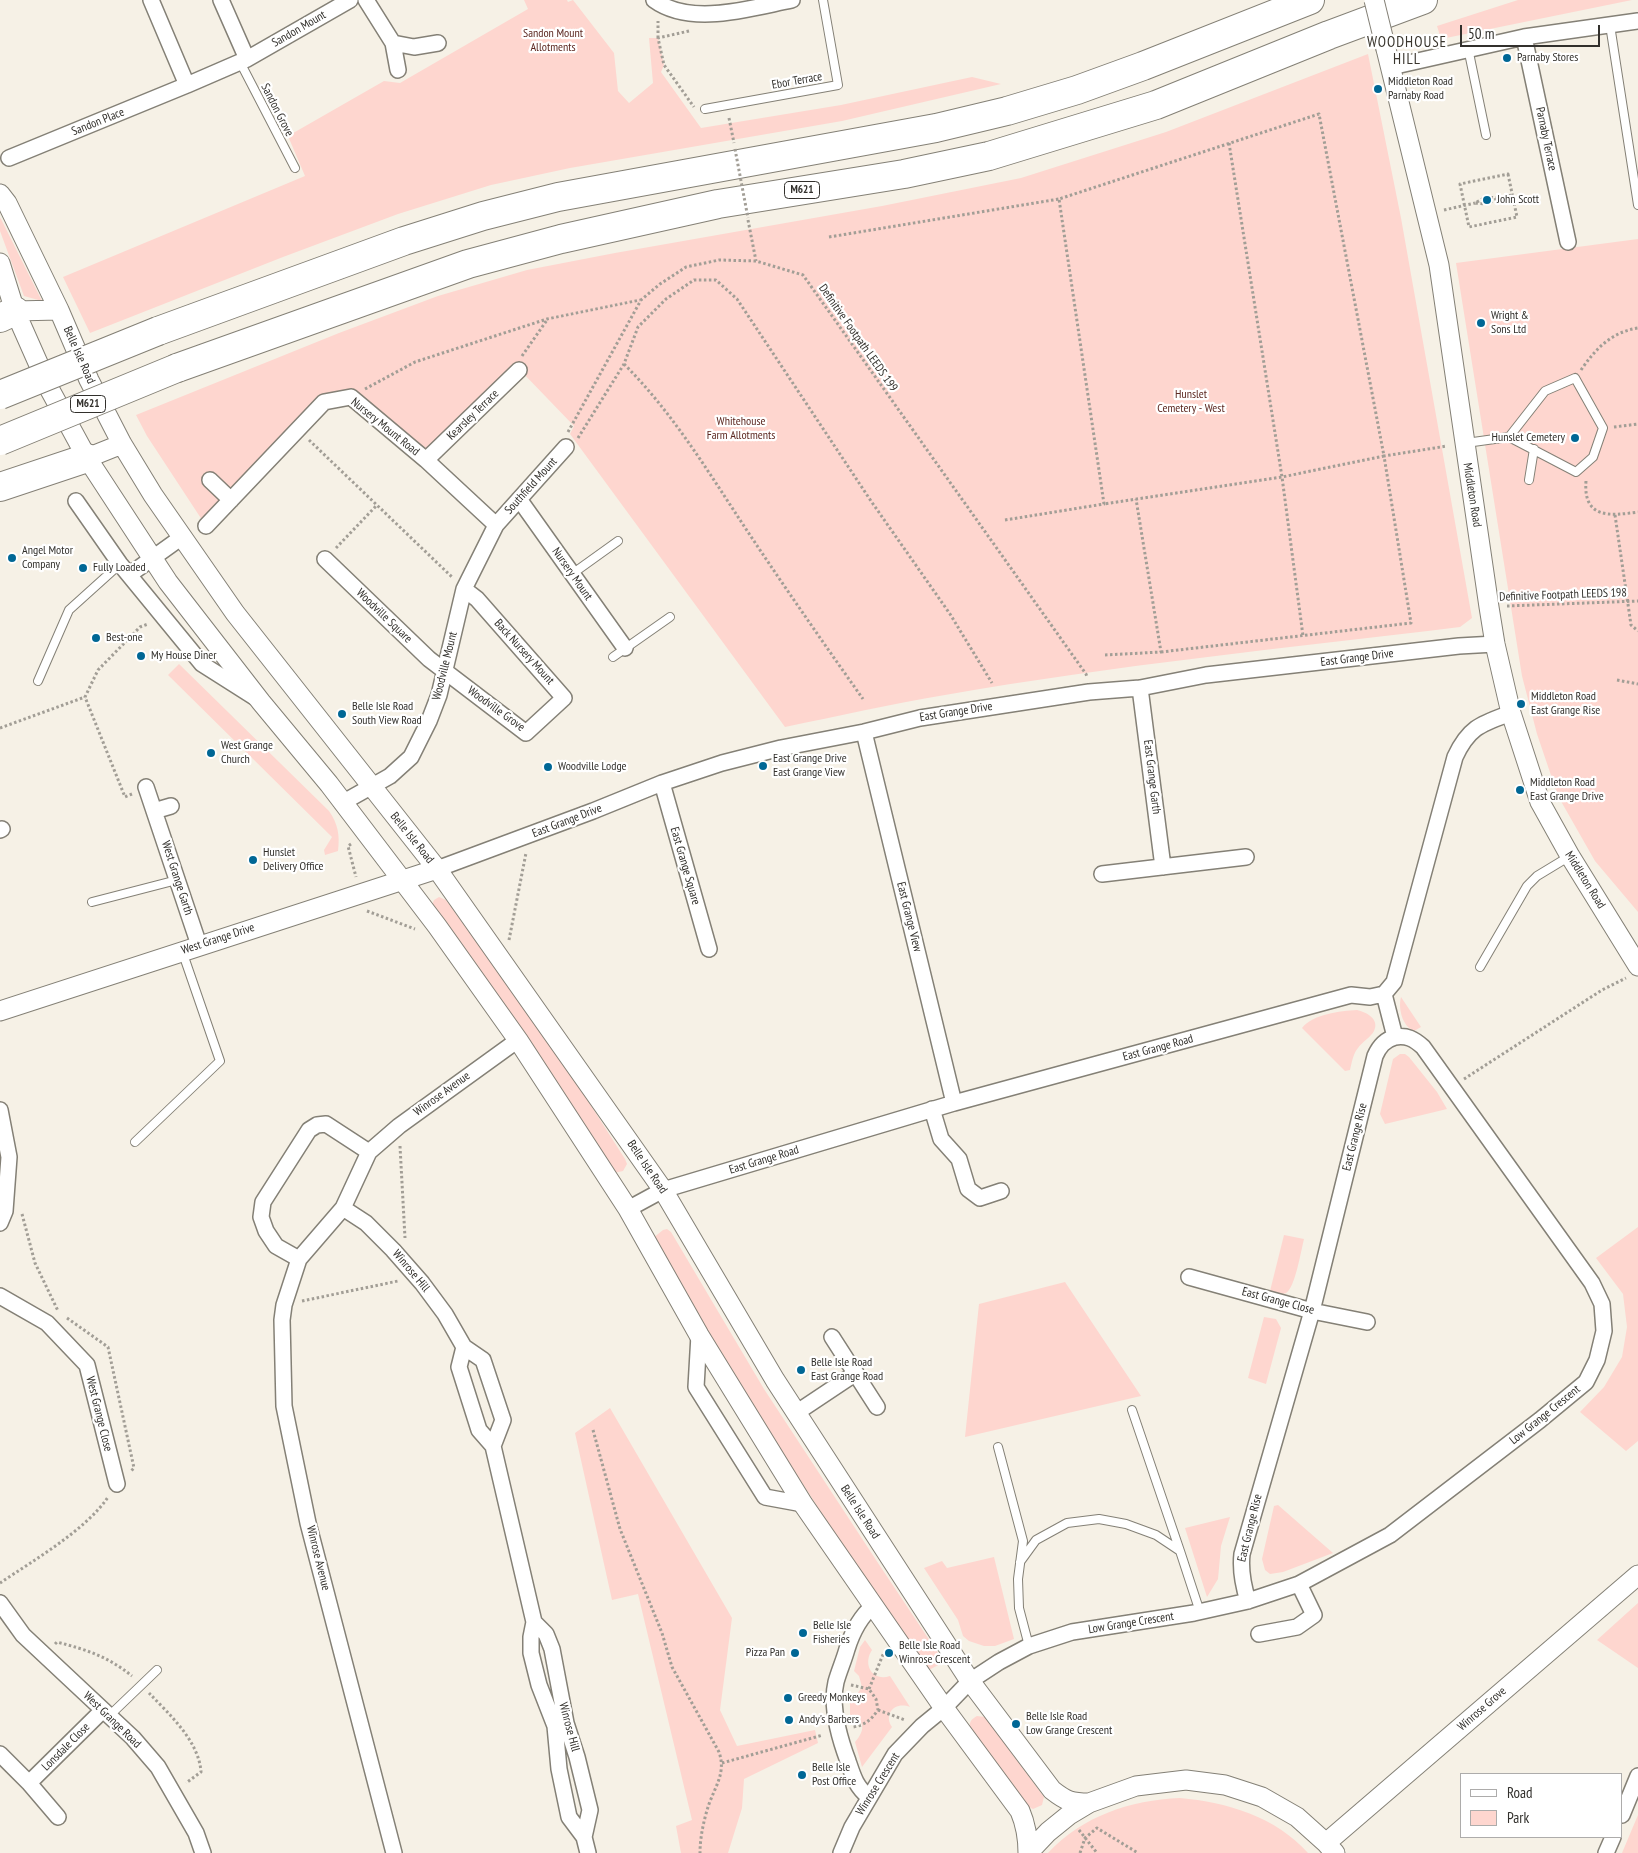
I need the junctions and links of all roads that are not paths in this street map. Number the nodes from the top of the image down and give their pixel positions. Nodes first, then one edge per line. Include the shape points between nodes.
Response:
1 (151, 0) edge
2 (221, 0) edge
3 (350, 0) edge
4 (366, 0) edge
5 (654, 0) edge
6 (792, 0) edge
7 (823, 0) edge
8 (1310, 0) edge
9 (1374, 0) edge
10 (1423, 0) edge
11 (733, 6) edge
12 (1638, 21) edge
13 (1610, 25) junction
14 (1524, 37) junction
15 (393, 43) junction
16 (438, 43) dead end
17 (1468, 48) junction
18 (1388, 58) junction
19 (244, 60) junction
20 (398, 70) dead end
21 (187, 85) junction
22 (705, 109) dead end
23 (1486, 135) dead end
24 (9, 158) dead end
25 (295, 168) dead end
26 (0, 194) edge
27 (1638, 205) edge
28 (1568, 242) dead end
29 (0, 264) edge
30 (59, 310) junction
31 (8, 315) edge
32 (520, 370) road end
33 (0, 395) edge
34 (1509, 438) junction
35 (0, 441) edge
36 (1464, 443) junction
37 (122, 444) junction
38 (566, 447) road end
39 (1534, 449) junction
40 (86, 458) junction
41 (426, 460) junction
42 (210, 480) dead end
43 (1529, 480) dead end
44 (0, 487) edge
45 (519, 499) junction
46 (231, 500) junction
47 (76, 501) dead end
48 (496, 525) junction
49 (206, 526) dead end
50 (182, 537) junction
51 (618, 541) dead end
52 (152, 558) junction
53 (325, 559) road end
54 (124, 569) junction
55 (572, 574) junction
56 (464, 589) junction
57 (670, 617) dead end
58 (1495, 644) junction
59 (619, 652) joint
60 (446, 671) junction
61 (38, 681) dead end
62 (1140, 688) junction
63 (261, 702) junction
64 (1511, 713) junction
65 (546, 716) joint
66 (864, 732) junction
67 (662, 783) junction
68 (371, 786) junction
69 (147, 788) road end
70 (342, 803) junction
71 (171, 806) dead end
72 (154, 811) junction
73 (1570, 856) junction
74 (1246, 857) dead end
75 (1163, 867) junction
76 (437, 869) junction
77 (1102, 874) dead end
78 (177, 880) junction
79 (401, 880) junction
80 (92, 902) dead end
81 (190, 948) junction
82 (709, 949) dead end
83 (1480, 967) dead end
84 (1634, 971) edge
85 (1384, 994) junction
86 (0, 1011) edge
87 (1395, 1037) junction
88 (518, 1040) junction
89 (954, 1103) junction
90 (0, 1110) edge
91 (932, 1110) junction
92 (135, 1142) dead end
93 (369, 1152) junction
94 (663, 1190) junction
95 (1001, 1191) dead end
96 (343, 1208) junction
97 (628, 1209) junction
98 (0, 1224) edge
99 (299, 1259) junction
100 (1189, 1277) dead end
101 (0, 1296) edge
102 (1312, 1311) junction
103 (1367, 1322) dead end
104 (699, 1335) junction
105 (832, 1336) dead end
106 (464, 1348) junction
107 (856, 1373) junction
108 (877, 1407) dead end
109 (1132, 1410) dead end
110 (796, 1412) junction
111 (494, 1446) junction
112 (998, 1448) dead end
113 (117, 1484) road end
114 (803, 1504) junction
115 (1180, 1551) junction
116 (1020, 1562) junction
117 (1638, 1575) edge
118 (1299, 1584) junction
119 (1248, 1601) junction
120 (0, 1603) edge
121 (873, 1606) junction
122 (1200, 1612) junction
123 (534, 1622) junction
124 (1259, 1634) dead end
125 (1029, 1646) junction
126 (157, 1670) dead end
127 (970, 1681) junction
128 (944, 1708) junction
129 (106, 1713) junction
130 (560, 1724) junction
131 (0, 1754) edge
132 (1638, 1776) edge
133 (29, 1783) junction
134 (869, 1797) junction
135 (1089, 1803) junction
136 (1623, 1814) edge
137 (58, 1816) dead end
138 (584, 1838) junction
139 (1613, 1838) edge
140 (1330, 1848) edge
141 (202, 1853) edge
142 (394, 1853) edge
143 (588, 1853) edge
144 (842, 1853) edge
145 (1028, 1853) edge
146 (1606, 1853) edge

1 - 21 street
2 - 19 street
3 - 19 street, Sandon Mount
4 - 15 street
5 - 11 street via 677,11 699,14
6 - 11 street
7 - 22 lane, Ebor Terrace via 838,85
8 - 33 highway, bridge via 1143,66 1007,111 936,128 558,197 483,216 385,248 158,331
9 - 18 street, Middleton Road, bridge
10 - 35 highway, M621, bridge via 1156,105 988,156 904,174 718,204 561,239 468,264 177,368
12 - 13 street
13 - 14 street
13 - 27 lane
14 - 17 street
14 - 28 street, Parnaby Terrace
15 - 16 street via 414,47
15 - 20 street
17 - 18 street via 1404,65
17 - 23 lane
18 - 36 street, Middleton Road via 1439,265
19 - 21 street, Sandon Mount
19 - 25 lane, Sandon Grove
21 - 24 street, Sandon Place
26 - 30 street, Belle Isle Road
29 - 31 street
30 - 31 street
30 - 37 street, Belle Isle Road via 89,380
31 - 40 street
32 - 41 street, Kearsley Terrace
34 - 36 lane
34 - 39 lane
34 - 39 lane via 1545,391 1575,378 1603,428 1593,457 1576,472
36 - 58 street, Middleton Road
37 - 40 street
37 - 50 street, Belle Isle Road
38 - 45 street, Southfield Mount
39 - 43 lane
40 - 44 highway
40 - 52 street
41 - 46 street, Nursery Mount Road via 351,396 324,402
41 - 48 street, Nursery Mount Road
42 - 46 street
45 - 48 street, Southfield Mount
45 - 55 street, Nursery Mount
46 - 49 street, Nursery Mount Road
47 - 54 street
48 - 56 street, Woodville Mount
50 - 52 street
50 - 68 street, Belle Isle Road via 235,613
51 - 55 lane
52 - 54 street
52 - 63 street
53 - 60 street, Woodville Square via 429,659
54 - 61 lane via 69,610
54 - 63 street via 202,664
55 - 59 street, Nursery Mount
56 - 60 street, Woodville Mount
56 - 65 street, Back Nursery Mount via 477,599 564,698
57 - 59 lane
58 - 62 street, East Grange Drive via 1206,675
58 - 64 street, Middleton Road
60 - 65 street, Woodville Grove via 526,733
60 - 68 street, Woodville Mount via 429,721 411,757 390,776
62 - 66 street, East Grange Drive via 1089,692 920,718
62 - 75 street, East Grange Garth
63 - 70 street
64 - 73 street, Middleton Road via 1540,802
64 - 85 street via 1475,728 1463,740 1455,757 1394,982
66 - 67 street, East Grange Drive via 781,748
66 - 89 street, East Grange View
67 - 76 street, East Grange Drive
67 - 82 street, East Grange Square
68 - 70 street, Woodville Mount
68 - 76 street, Belle Isle Road
69 - 72 street, West Grange Garth
70 - 79 street
71 - 72 street
72 - 78 street, West Grange Garth
73 - 83 lane via 1526,886
73 - 84 street, Middleton Road
74 - 75 street
75 - 77 street
76 - 79 street, West Grange Drive
76 - 94 street, Belle Isle Road
78 - 80 lane
78 - 81 street, West Grange Garth
79 - 81 street, West Grange Drive
79 - 88 street
81 - 86 street, West Grange Drive
81 - 92 lane via 220,1061
85 - 87 street
85 - 89 street, East Grange Road via 1351,996
87 - 102 street, East Grange Rise via 1384,1042 1375,1056
87 - 118 street, Low Grange Crescent via 1409,1037 1416,1041 1592,1283 1602,1304 1604,1331 1597,1360 1586,1382 1390,1535
88 - 93 street, Winrose Avenue via 399,1126
88 - 97 street
89 - 91 street, East Grange Road
90 - 98 street via 9,1157 5,1211
91 - 94 street, East Grange Road
91 - 95 street via 941,1139 959,1159 968,1189 980,1198
93 - 96 street, Winrose Avenue
93 - 99 street via 326,1124 309,1130 263,1202 266,1232 276,1246
94 - 97 street, East Grange Road
94 - 110 street, Belle Isle Road
96 - 99 street, Winrose Avenue
96 - 106 street, Winrose Hill via 366,1223 417,1277 445,1314
97 - 104 street
99 - 142 street, Winrose Avenue via 282,1320 284,1406 308,1522
100 - 102 street, East Grange Close
101 - 113 street, West Grange Close via 47,1323 87,1365
102 - 103 street, East Grange Close
102 - 119 street, East Grange Rise via 1242,1554 1240,1567
104 - 114 street
104 - 114 street via 696,1387 764,1497
105 - 107 street
106 - 111 street, Winrose Hill via 459,1367 479,1430
106 - 111 street, Winrose Hill via 483,1360 503,1420
107 - 108 street
107 - 110 street
109 - 115 lane
110 - 127 street, Belle Isle Road
111 - 123 street, Winrose Hill
112 - 116 lane via 1022,1540
114 - 121 street
115 - 116 lane via 1156,1535 1099,1519 1067,1522 1036,1540
115 - 122 lane
116 - 125 lane via 1019,1608
117 - 140 street, Winrose Grove
118 - 119 street, Low Grange Crescent
118 - 124 street via 1314,1615 1297,1627
119 - 122 street, Low Grange Crescent
120 - 129 street, West Grange Road via 23,1635
121 - 128 street
121 - 134 street via 859,1622 849,1643 836,1684 835,1709 838,1730 855,1781
122 - 125 street, Low Grange Crescent via 1072,1632
123 - 130 street, Winrose Hill via 546,1634 552,1649
123 - 130 street, Winrose Hill via 531,1653 539,1685
125 - 127 street, Low Grange Crescent
126 - 129 lane
127 - 128 street, Winrose Crescent
127 - 135 street, Belle Isle Road via 1052,1790 1074,1803
128 - 134 street, Winrose Crescent via 895,1754
128 - 145 street via 1020,1811 1026,1825
129 - 133 street, Lonsdale Close
129 - 141 street, West Grange Road via 158,1767 196,1833
130 - 138 street, Winrose Hill via 559,1768 569,1817
130 - 138 street, Winrose Hill via 577,1757 590,1810
131 - 133 street
132 - 136 street
133 - 137 street
134 - 144 street, Winrose Crescent
135 - 140 street via 1136,1786 1186,1780 1225,1785 1262,1797 1297,1817
135 - 145 street via 1048,1832
138 - 143 street, Winrose Hill
139 - 146 street

